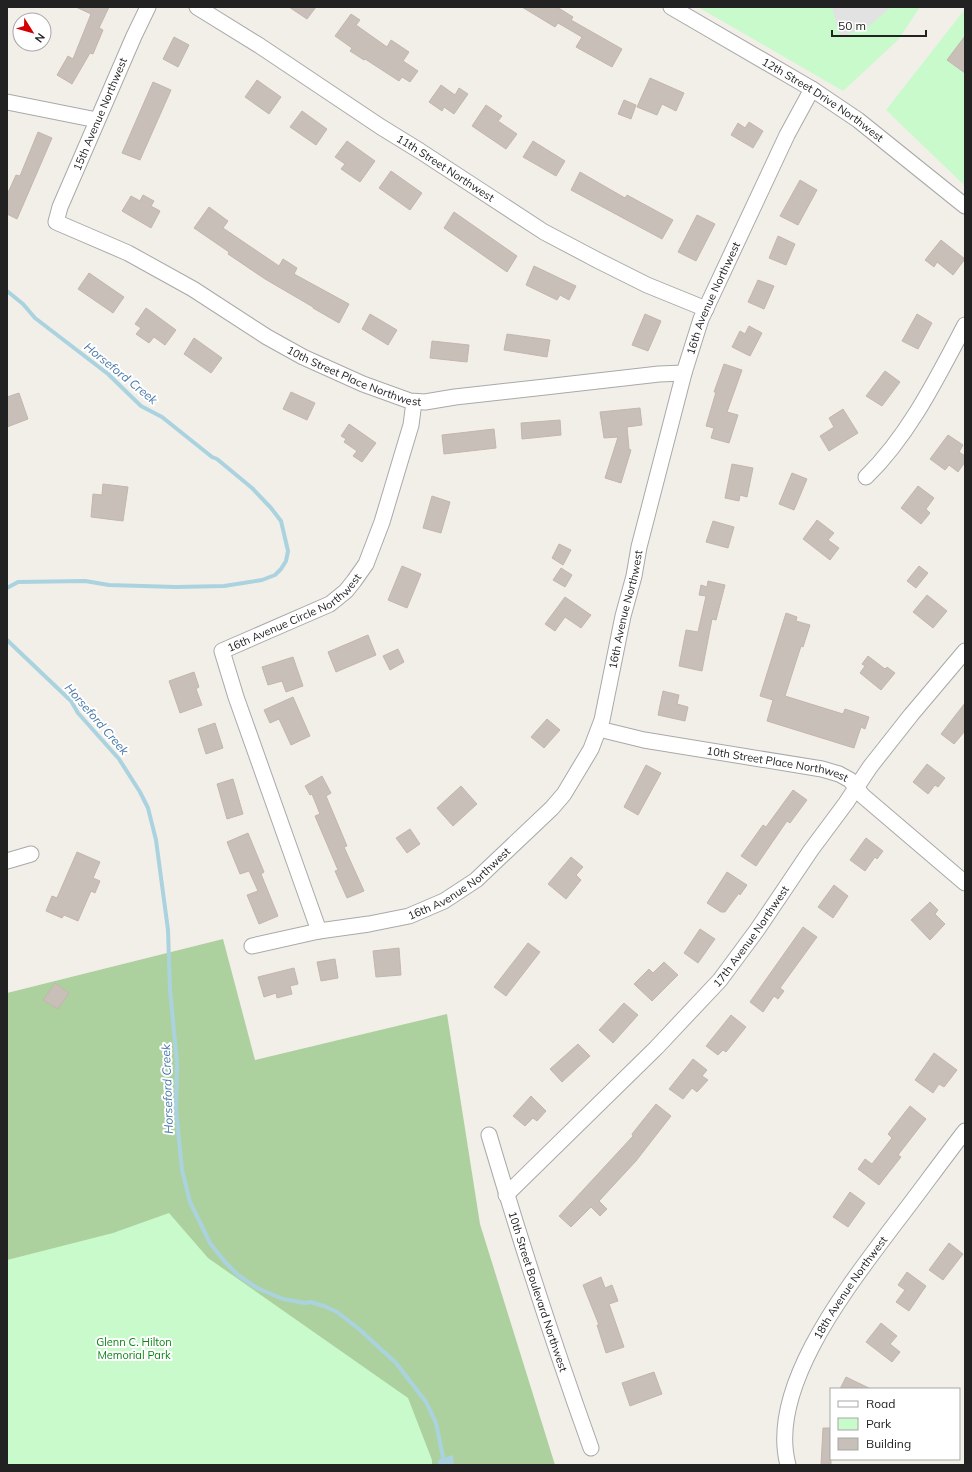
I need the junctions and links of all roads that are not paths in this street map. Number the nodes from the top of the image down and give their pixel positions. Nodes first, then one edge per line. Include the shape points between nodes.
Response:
1 (148, 7) edge
2 (196, 7) edge
3 (671, 7) edge
4 (812, 89) junction
5 (7, 102) edge
6 (97, 120) junction
7 (965, 206) edge
8 (56, 222) joint
9 (706, 309) junction
10 (965, 325) edge
11 (684, 373) junction
12 (414, 402) junction
13 (866, 477) dead end
14 (965, 651) edge
15 (599, 729) junction
16 (856, 788) junction
17 (31, 854) dead end
18 (7, 861) edge
19 (965, 883) edge
20 (319, 931) junction
21 (252, 946) dead end
22 (965, 1131) edge
23 (489, 1135) dead end
24 (506, 1195) junction
25 (591, 1448) dead end
26 (788, 1465) edge

1 - 6 street, 15th Avenue Northwest
2 - 9 street, 11th Street Northwest via 544,232 647,285
3 - 4 street, 12th Street Drive Northwest
4 - 7 street, 12th Street Drive Northwest via 858,120
4 - 9 street, 16th Avenue Northwest via 787,135
5 - 6 street
6 - 8 street, 15th Avenue Northwest
8 - 12 street, 10th Street Place Northwest via 128,253 193,289 303,357 363,384
9 - 11 street, 16th Avenue Northwest
10 - 13 street via 902,434 880,464
11 - 12 street, 10th Street Place Northwest
11 - 15 street, 16th Avenue Northwest via 639,547
12 - 20 street, 16th Avenue Circle Northwest via 411,425 382,522 366,564 354,581 330,604 222,650 236,697
14 - 16 street, 17th Avenue Northwest via 903,724
15 - 16 street, 10th Street Place Northwest via 644,740 822,769 845,777
15 - 20 street, 16th Avenue Northwest via 591,749 564,794 476,880 444,902 409,916
16 - 19 street, 10th Street Place Northwest
16 - 24 street, 17th Avenue Northwest via 720,980 656,1048
17 - 18 street
20 - 21 street, 16th Avenue Northwest
22 - 26 street, 18th Avenue Northwest via 843,1295 814,1344 796,1382 786,1417 784,1445
23 - 24 street, 10th Street Boulevard Northwest
24 - 25 street, 10th Street Boulevard Northwest via 564,1374

